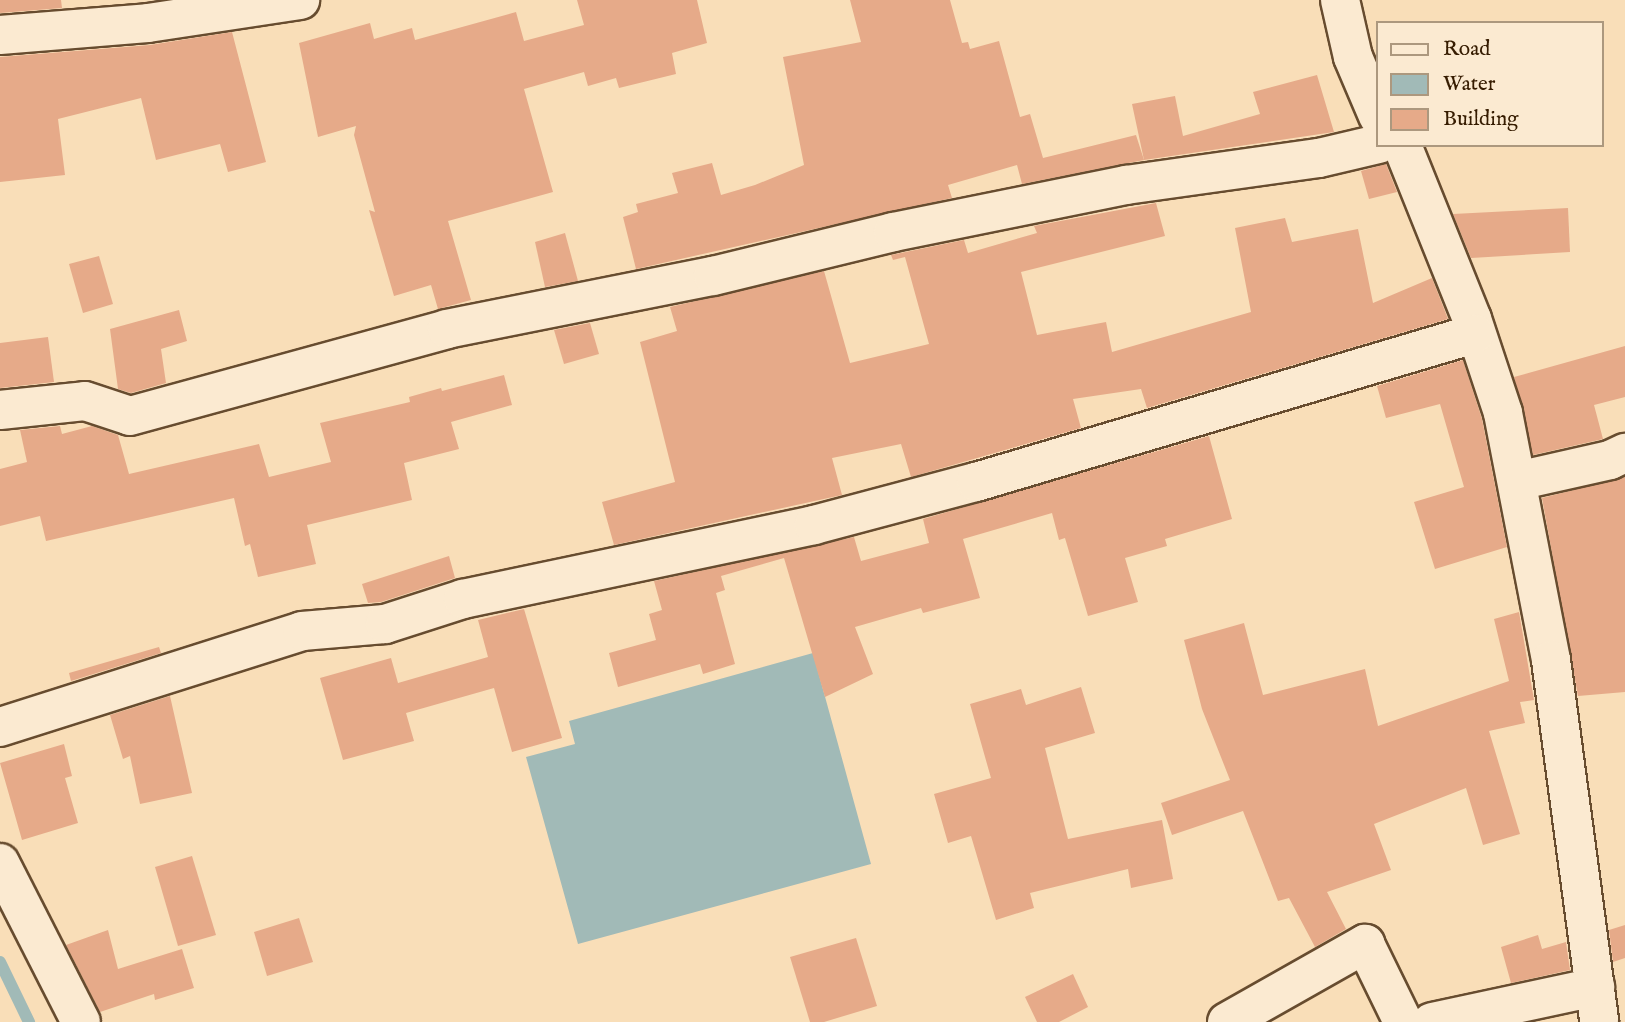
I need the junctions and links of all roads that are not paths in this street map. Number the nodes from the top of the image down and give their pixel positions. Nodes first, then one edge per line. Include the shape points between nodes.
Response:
1 (300, 0) edge
2 (1340, 0) edge
3 (0, 35) edge
4 (1376, 111) edge
5 (1376, 144) edge
6 (1403, 147) edge
7 (1474, 334) junction
8 (0, 410) edge
9 (1625, 453) edge
10 (1517, 481) junction
11 (0, 727) edge
12 (0, 863) edge
13 (1597, 1005) edge
14 (81, 1022) edge
15 (1227, 1022) edge
16 (1402, 1022) edge
17 (1432, 1022) edge

1 - 3 street via 148,23
2 - 4 street via 1353,57
5 - 8 street via 1319,158 1126,185 447,329 131,416 85,401
6 - 7 street
7 - 10 street via 1503,412
7 - 11 street via 814,525 463,599 385,624 302,631
9 - 10 street
10 - 13 street via 1551,660
12 - 14 street
13 - 17 street
15 - 16 street via 1365,944

